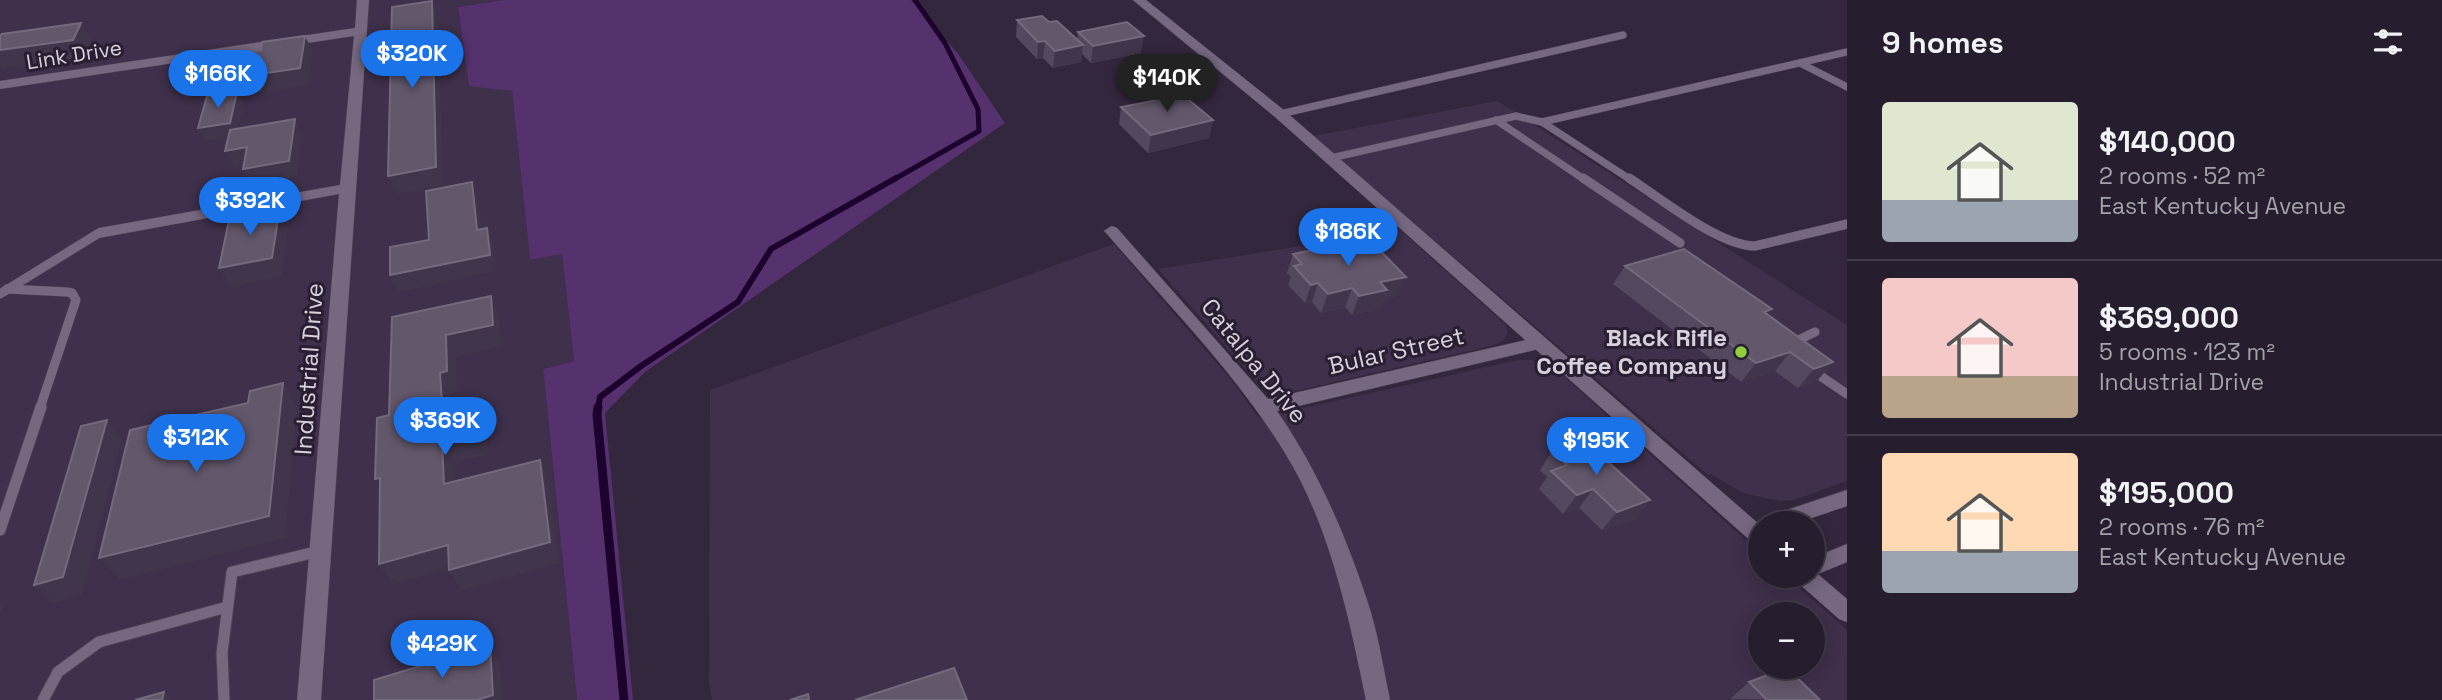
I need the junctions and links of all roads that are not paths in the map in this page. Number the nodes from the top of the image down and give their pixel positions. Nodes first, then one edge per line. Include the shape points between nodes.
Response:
1 (363, 0) edge
2 (1139, 0) edge
3 (361, 31) junction
4 (1623, 35) dead end
5 (1847, 52) edge
6 (1799, 63) junction
7 (0, 85) edge
8 (1847, 87) edge
9 (1280, 114) junction
10 (1496, 120) junction
11 (1542, 122) junction
12 (1331, 158) junction
13 (347, 188) junction
14 (1847, 224) edge
15 (1112, 231) dead end
16 (99, 233) joint
17 (1680, 243) dead end
18 (4, 291) edge
19 (1815, 332) dead end
20 (1539, 343) junction
21 (1792, 354) edge
22 (1803, 363) edge
23 (1847, 394) edge
24 (1264, 407) junction
25 (1847, 498) edge
26 (1809, 511) edge
27 (1748, 523) edge
28 (0, 530) edge
29 (320, 551) junction
30 (1847, 553) edge
31 (1825, 562) edge
32 (1819, 588) edge
33 (228, 607) junction
34 (1847, 612) edge
35 (43, 700) edge
36 (224, 700) edge
37 (309, 700) edge
38 (1378, 700) edge

1 - 3 street, Industrial Drive
2 - 9 street
3 - 7 street, Link Drive
3 - 13 street, Industrial Drive
4 - 9 lane
5 - 6 lane
6 - 8 lane
6 - 11 lane
9 - 12 street
10 - 11 lane via 1516,116
10 - 12 lane
10 - 17 lane
11 - 14 lane via 1741,246
12 - 20 street
13 - 16 street
13 - 29 street, Industrial Drive
15 - 24 street, Catalpa Drive
16 - 18 lane
18 - 28 lane via 67,292 76,300
19 - 21 lane via 1792,342 1787,349
20 - 24 street, Bular Street
20 - 27 street
22 - 23 lane
24 - 38 street, Catalpa Drive via 1294,451 1319,501 1357,602
25 - 26 street
29 - 33 lane via 232,572
29 - 37 street, Industrial Drive
30 - 31 street
32 - 34 street
33 - 35 lane via 99,642 58,672
33 - 36 lane via 222,653

